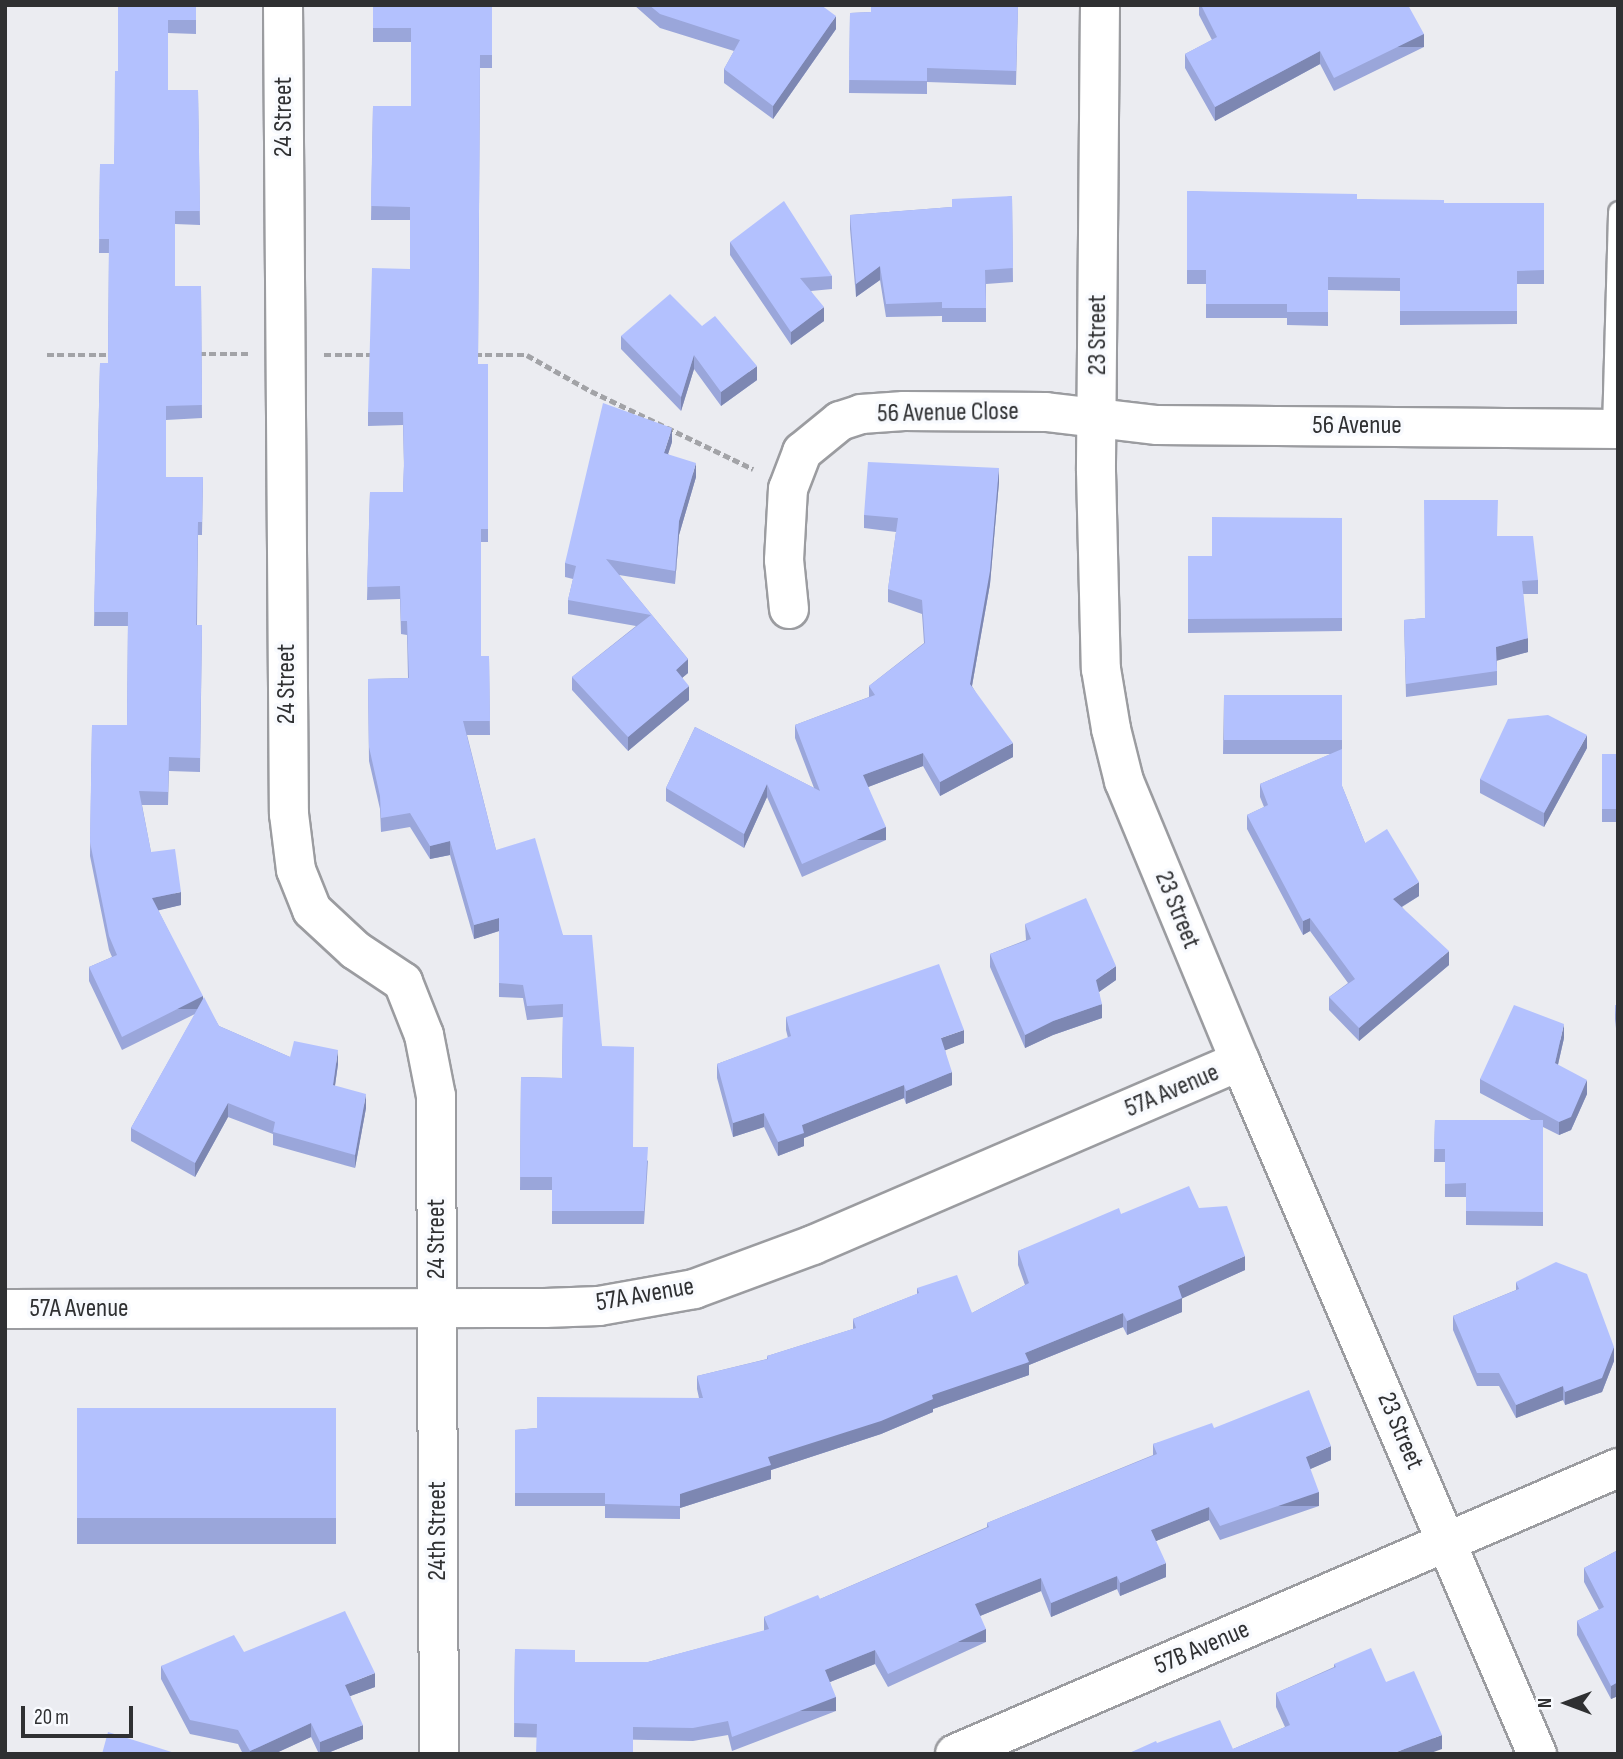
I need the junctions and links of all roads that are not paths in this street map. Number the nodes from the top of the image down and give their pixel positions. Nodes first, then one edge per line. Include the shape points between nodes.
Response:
1 (283, 5) edge
2 (1100, 5) edge
3 (1618, 211) edge
4 (1616, 298) edge
5 (1097, 418) junction
6 (1615, 429) edge
7 (789, 609) dead end
8 (1240, 1061) junction
9 (5, 1309) edge
10 (437, 1309) junction
11 (1618, 1468) edge
12 (1448, 1542) junction
13 (439, 1754) edge
14 (956, 1754) edge
15 (1536, 1754) edge

1 - 10 street, 24 Street via 289,814 296,870 312,910 348,944 403,982 416,1007 436,1096
2 - 5 street, 23 Street
3 - 4 lane
4 - 6 lane
5 - 6 street, 56 Avenue via 1157,425
5 - 7 street, 56 Avenue Close via 1046,412 904,411 861,414 839,421 802,452 788,489 784,560
5 - 8 street, 23 Street via 1101,669 1111,729 1124,781
8 - 10 street, 57A Avenue via 813,1245 694,1289 599,1306
8 - 12 street, 23 Street
9 - 10 street, 57A Avenue
10 - 13 street, 24th Street
11 - 12 street, 57B Avenue
12 - 14 street, 57B Avenue
12 - 15 street, 23 Street

